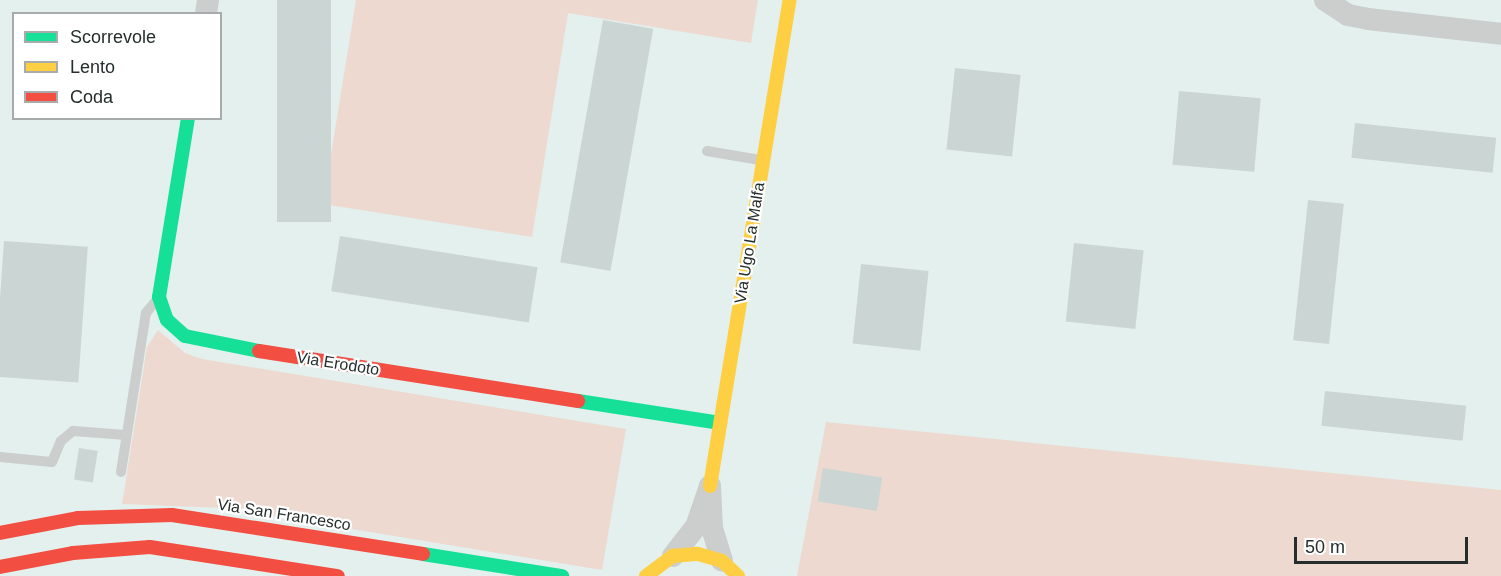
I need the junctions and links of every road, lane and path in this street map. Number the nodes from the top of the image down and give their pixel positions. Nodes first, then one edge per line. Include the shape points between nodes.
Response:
1 (790, 0) edge
2 (1325, 0) edge
3 (1501, 34) edge
4 (189, 120) edge
5 (707, 151) dead end
6 (764, 160) junction
7 (159, 297) junction
8 (720, 423) junction
9 (126, 435) junction
10 (0, 457) edge
11 (121, 472) dead end
12 (710, 486) junction
13 (0, 533) edge
14 (673, 556) junction
15 (0, 567) edge
16 (730, 569) edge
17 (338, 576) edge
18 (562, 576) edge
19 (646, 576) edge

1 - 6 street, Via Ugo La Malfa
2 - 3 street via 1348,15 1368,19
4 - 7 street
5 - 6 lane
6 - 8 street, Via Ugo La Malfa
7 - 8 street, Via Erodoto via 171,326 205,343
7 - 9 lane via 146,313
8 - 12 street, Via Ugo La Malfa
9 - 10 lane via 73,431 61,441 52,462
9 - 11 lane
12 - 14 street, Via Ugo La Malfa via 696,527
12 - 16 street, Via Ugo La Malfa via 712,528
13 - 18 street, Via San Francesco via 78,518 172,515
14 - 16 street via 698,554
14 - 19 street
15 - 17 street via 73,553 150,547

